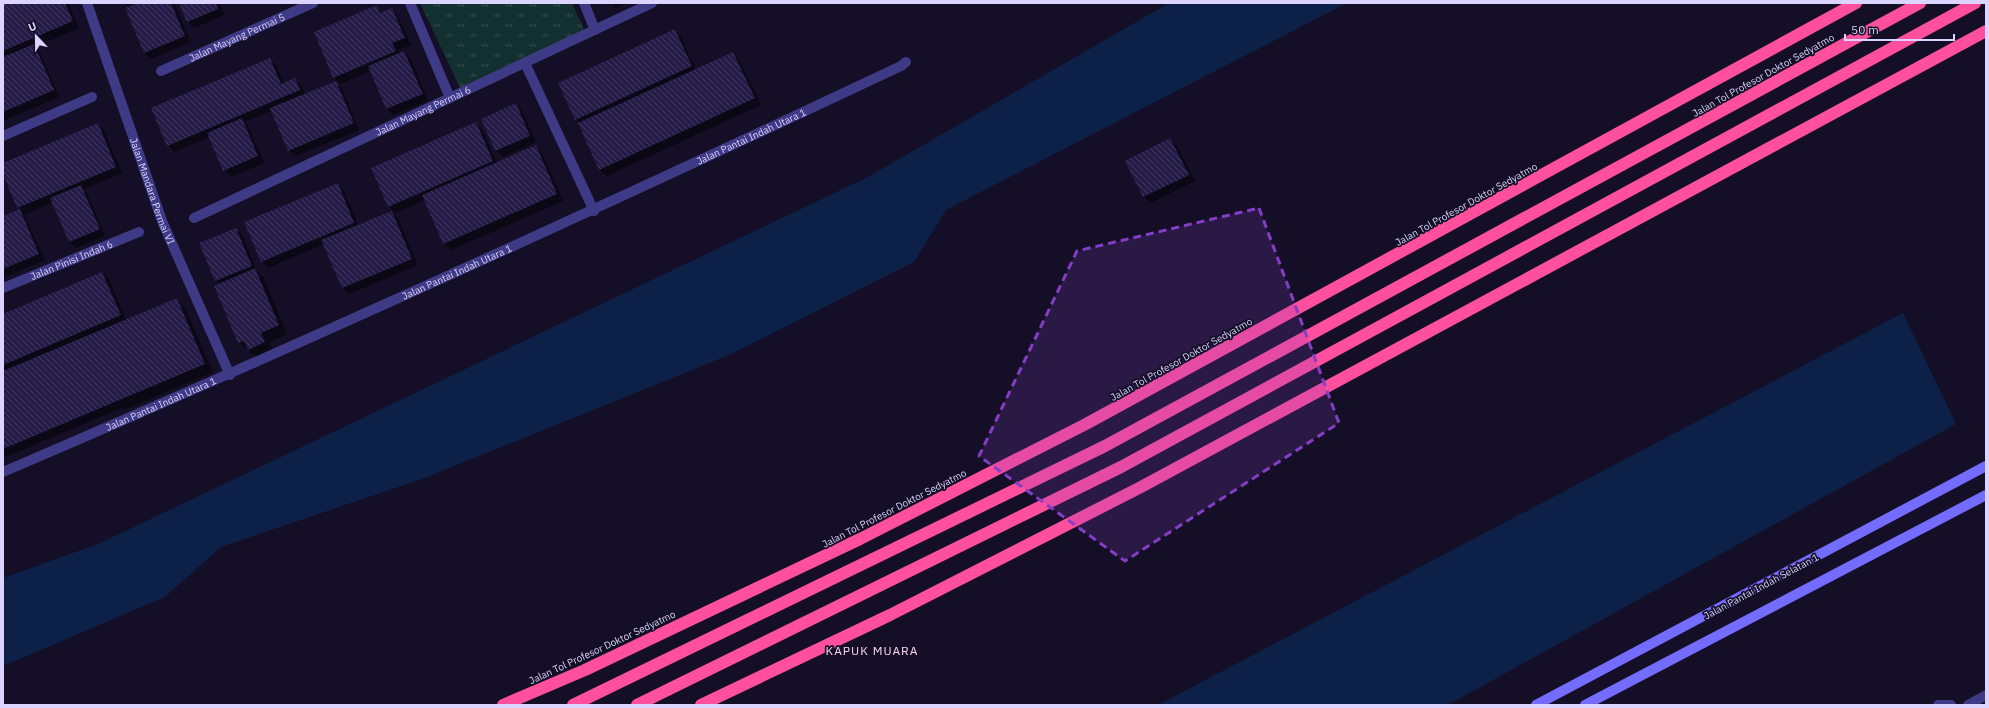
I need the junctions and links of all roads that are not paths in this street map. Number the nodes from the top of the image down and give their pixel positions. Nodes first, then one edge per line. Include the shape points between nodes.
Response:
1 (87, 3) edge
2 (313, 3) edge
3 (410, 3) edge
4 (584, 3) edge
5 (652, 3) edge
6 (1856, 3) edge
7 (1920, 3) edge
8 (1975, 3) edge
9 (595, 30) junction
10 (1986, 31) edge
11 (906, 62) dead end
12 (524, 63) junction
13 (161, 71) dead end
14 (92, 97) dead end
15 (450, 98) junction
16 (3, 136) edge
17 (594, 211) junction
18 (194, 218) dead end
19 (139, 232) dead end
20 (3, 288) edge
21 (230, 375) junction
22 (1986, 466) edge
23 (3, 472) edge
24 (1986, 495) edge
25 (1986, 695) edge
26 (503, 705) edge
27 (573, 705) edge
28 (637, 705) edge
29 (700, 705) edge
30 (1536, 705) edge
31 (1585, 705) edge
32 (1938, 705) edge
33 (1951, 705) edge
34 (1968, 705) edge

1 - 21 street, Jalan Mandara Permai VI via 162,220
2 - 13 street, Jalan Mayang Permai 5
3 - 15 street
4 - 9 street
5 - 9 street, Jalan Mayang Permai 6
6 - 26 highway, Jalan Tol Profesor Doktor Sedyatmo via 1086,424 860,539 585,670
7 - 27 highway, Jalan Tol Profesor Doktor Sedyatmo via 1105,446
8 - 28 highway via 1120,467
9 - 12 street, Jalan Mayang Permai 6
10 - 29 highway via 1141,487 890,615
11 - 17 street, Jalan Pantai Indah Utara 1
12 - 15 street, Jalan Mayang Permai 6
12 - 17 street
14 - 16 street
15 - 18 street, Jalan Mayang Permai 6
17 - 21 street, Jalan Pantai Indah Utara 1
19 - 20 street, Jalan Pinisi Indah 6
21 - 23 street, Jalan Pantai Indah Utara 1
22 - 30 street, Jalan Pantai Indah Selatan 1
24 - 31 street
25 - 34 street
32 - 33 street

